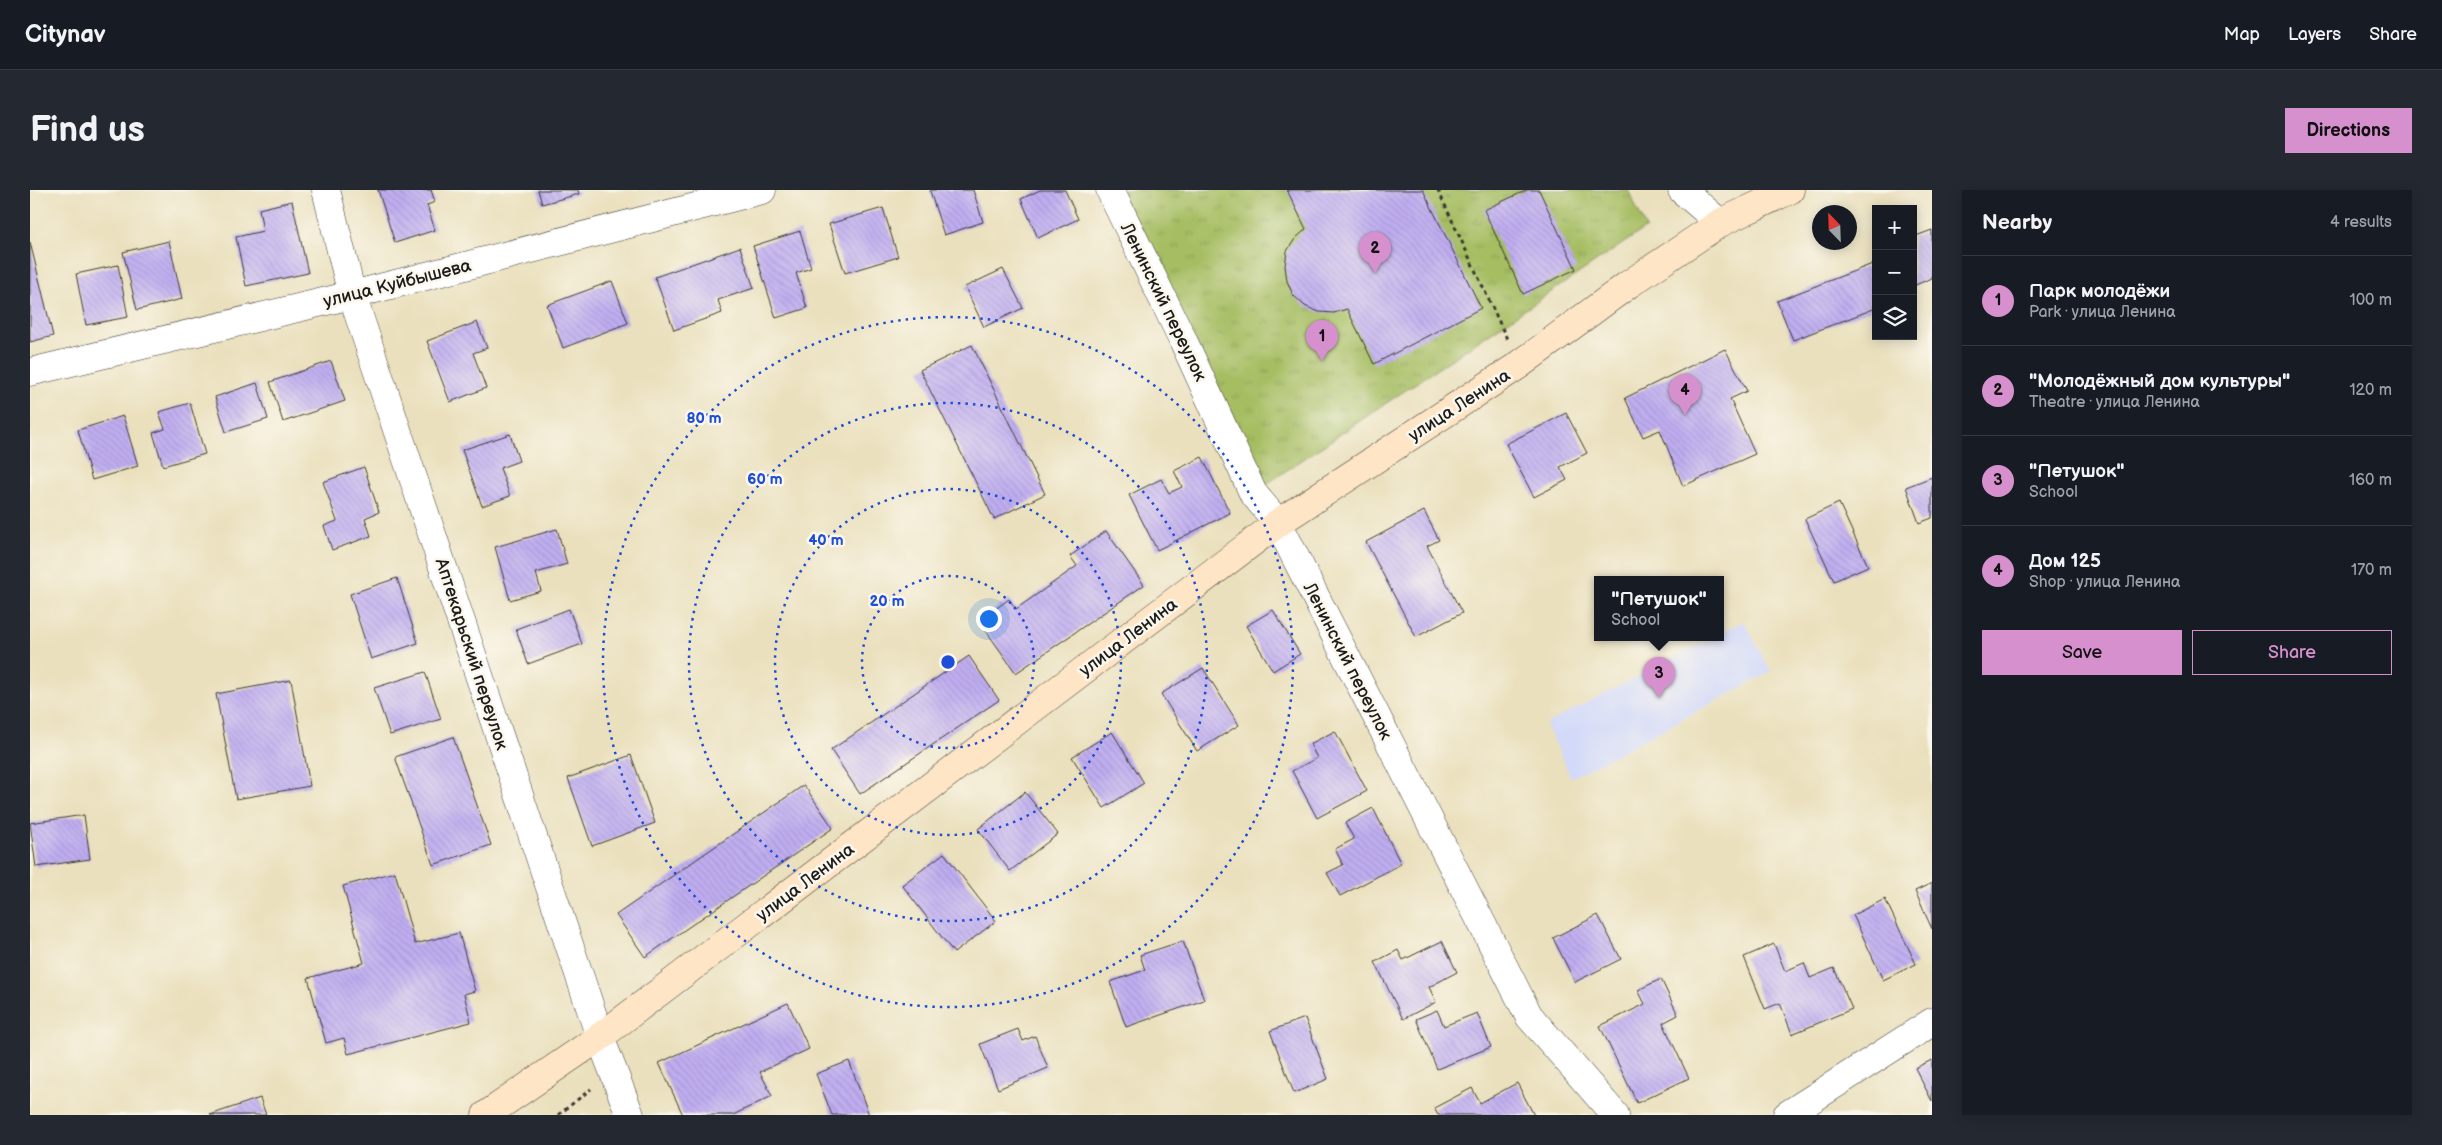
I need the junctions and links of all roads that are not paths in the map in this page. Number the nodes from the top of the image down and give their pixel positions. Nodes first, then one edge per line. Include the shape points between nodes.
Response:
1 (326, 190) edge
2 (762, 190) edge
3 (1110, 190) edge
4 (1682, 190) edge
5 (1790, 190) edge
6 (1720, 223) junction
7 (352, 295) junction
8 (30, 372) edge
9 (1278, 523) junction
10 (1932, 1022) edge
11 (600, 1037) junction
12 (486, 1115) edge
13 (630, 1115) edge
14 (1615, 1115) edge
15 (1787, 1115) edge

1 - 7 street, Аптекарьский переулок
2 - 7 street, улица Куйбышева
3 - 9 street, Ленинский переулок via 1253,493
4 - 6 street
5 - 6 main road, улица Ленина
6 - 9 main road, улица Ленина via 1629,284 1519,365
7 - 8 street, улица Куйбышева
7 - 11 street, Аптекарьский переулок
9 - 11 main road, улица Ленина
9 - 14 street, Ленинский переулок via 1529,1016
10 - 15 street
11 - 12 main road, улица Ленина
11 - 13 street, Аптекарьский переулок

